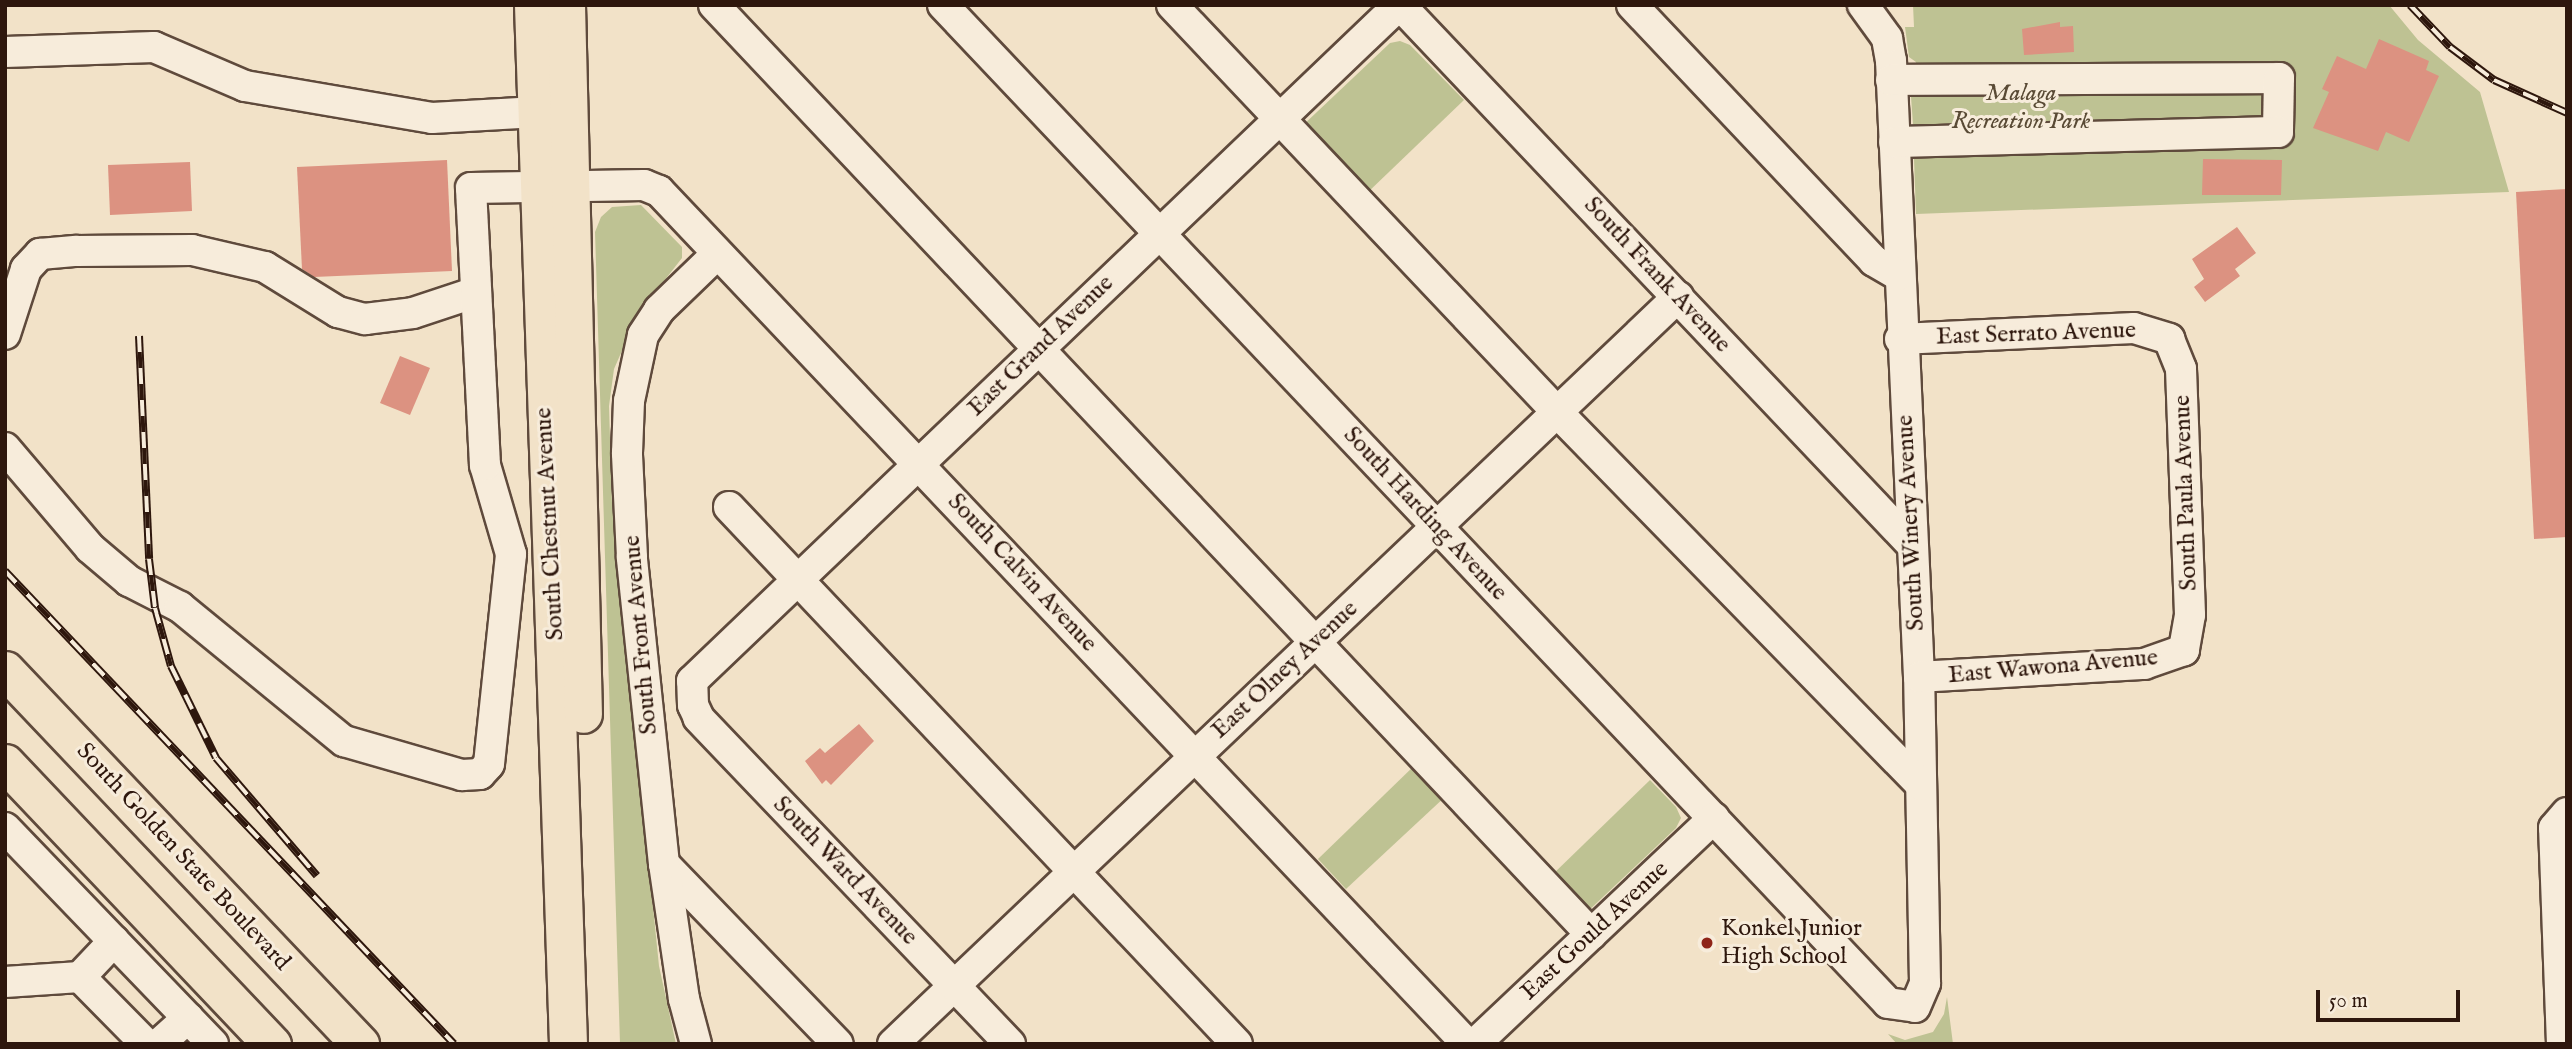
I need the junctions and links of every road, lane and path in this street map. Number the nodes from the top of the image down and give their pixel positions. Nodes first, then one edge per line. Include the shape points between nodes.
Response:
1 (533, 5) edge
2 (566, 5) edge
3 (714, 5) edge
4 (943, 5) edge
5 (1172, 5) edge
6 (1400, 5) edge
7 (1632, 5) edge
8 (1863, 5) edge
9 (5, 52) edge
10 (1891, 80) junction
11 (537, 112) junction
12 (1279, 119) junction
13 (1894, 142) junction
14 (556, 185) junction
15 (1158, 233) junction
16 (717, 254) junction
17 (1898, 275) junction
18 (475, 292) junction
19 (1678, 297) junction
20 (5, 334) edge
21 (1900, 339) junction
22 (2169, 339) joint
23 (1036, 351) junction
24 (1558, 412) junction
25 (5, 448) edge
26 (918, 463) junction
27 (729, 507) dead end
28 (1436, 526) junction
29 (1912, 545) junction
30 (797, 579) junction
31 (1316, 642) junction
32 (2184, 650) joint
33 (5, 670) edge
34 (1919, 677) junction
35 (691, 691) joint
36 (1195, 756) junction
37 (5, 763) edge
38 (1921, 785) junction
39 (2567, 813) edge
40 (1714, 818) junction
41 (5, 828) edge
42 (664, 864) junction
43 (1074, 871) junction
44 (1591, 934) junction
45 (114, 941) junction
46 (80, 977) junction
47 (5, 982) edge
48 (955, 986) junction
49 (1915, 1007) joint
50 (188, 1018) junction
51 (359, 1043) edge
52 (146, 1044) edge
53 (159, 1044) edge
54 (213, 1044) edge
55 (272, 1044) edge
56 (568, 1044) edge
57 (593, 1044) edge
58 (696, 1044) edge
59 (838, 1044) edge
60 (893, 1044) edge
61 (1010, 1044) edge
62 (1237, 1044) edge
63 (1467, 1044) edge
64 (1475, 1044) edge
65 (2562, 1044) edge

1 - 11 main road, South Chestnut Avenue
2 - 14 main road, South Chestnut Avenue
3 - 23 street
4 - 15 street, South Harding Avenue
5 - 12 street
6 - 12 street, East Grand Avenue
6 - 19 street, South Frank Avenue
7 - 17 street via 1874,261
8 - 10 street, South Winery Avenue via 1887,38
9 - 11 street via 154,47 244,86 432,118
10 - 13 street, South Winery Avenue
10 - 13 street via 2279,78 2278,132
11 - 14 main road, South Chestnut Avenue
12 - 15 street, East Grand Avenue
12 - 24 street
13 - 17 street, South Winery Avenue
14 - 16 street, South Calvin Avenue via 645,185 659,191
14 - 18 street, South Calvin Avenue via 471,188
14 - 56 main road, South Chestnut Avenue via 540,315 553,559
14 - 57 main road, South Chestnut Avenue
15 - 23 street, East Grand Avenue
15 - 28 street, South Harding Avenue
16 - 26 street, South Calvin Avenue
16 - 42 street, South Front Avenue via 659,310 643,335 629,401 632,557
17 - 21 street, South Winery Avenue
18 - 20 street via 413,313 365,319 338,312 265,267 192,250 40,254 26,269
18 - 25 street via 485,465 511,555 489,764 480,774 462,775 344,741 180,607 129,581 90,548
19 - 24 street, East Olney Avenue
19 - 29 street, South Frank Avenue
21 - 22 street, East Serrato Avenue via 2134,328
21 - 29 street, South Winery Avenue
22 - 32 street, South Paula Avenue via 2181,369 2190,615
23 - 26 street, East Grand Avenue
23 - 31 street
24 - 28 street, East Olney Avenue
24 - 38 street
26 - 30 street, East Grand Avenue
26 - 36 street, South Calvin Avenue
27 - 30 street
28 - 31 street, East Olney Avenue
28 - 40 street, South Harding Avenue
29 - 34 street, South Winery Avenue
30 - 35 street, East Grand Avenue via 698,672
30 - 43 street
31 - 36 street, East Olney Avenue
31 - 44 street
32 - 34 street, East Wawona Avenue via 2144,664
33 - 51 main road, South Golden State Boulevard
34 - 38 street, South Winery Avenue
35 - 48 street, South Ward Avenue via 699,718
36 - 43 street, East Olney Avenue
36 - 63 street, South Calvin Avenue
37 - 55 main road
38 - 49 street, South Winery Avenue via 1925,983
39 - 65 street via 2554,828
40 - 44 street, East Gould Avenue
40 - 49 street, South Harding Avenue via 1888,1003
41 - 45 street
42 - 58 street, South Front Avenue via 684,999
42 - 59 street
43 - 48 street, East Olney Avenue
43 - 62 street
44 - 64 street, East Gould Avenue
45 - 46 street
45 - 50 street
46 - 47 street
46 - 52 street
48 - 60 street, East Olney Avenue
48 - 61 street, South Ward Avenue
50 - 53 street
50 - 54 street

